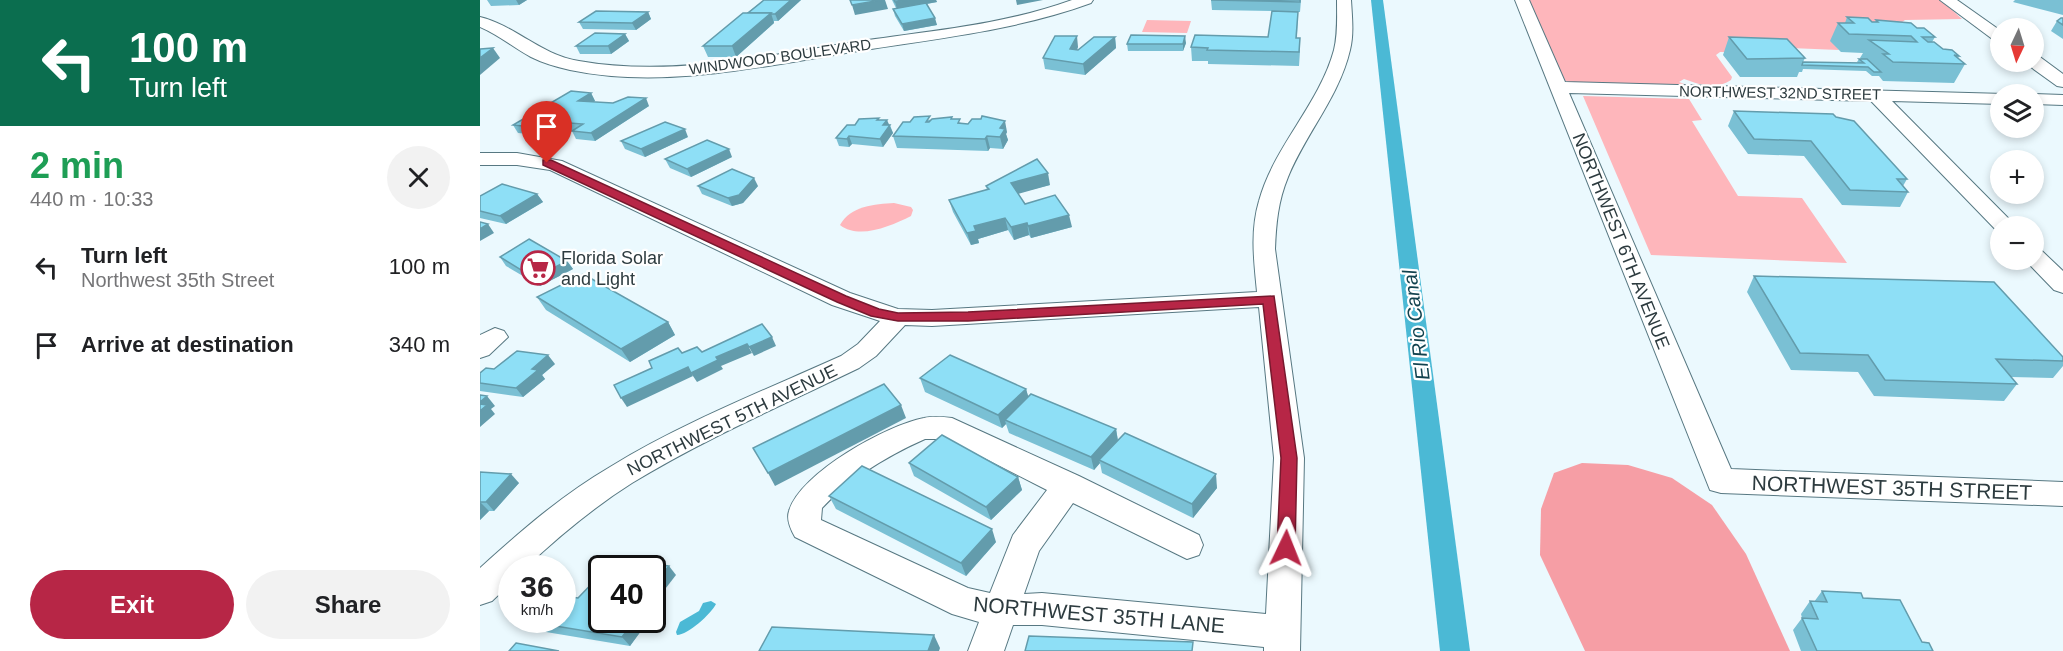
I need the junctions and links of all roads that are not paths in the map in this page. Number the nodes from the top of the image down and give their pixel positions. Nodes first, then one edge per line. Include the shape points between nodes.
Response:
1 (1086, 0) edge
2 (1344, 0) edge
3 (1522, 0) edge
4 (1947, 0) edge
5 (480, 22) edge
6 (1990, 30) edge
7 (2044, 69) edge
8 (2063, 82) edge
9 (1558, 87) junction
10 (1875, 95) junction
11 (1990, 99) edge
12 (2044, 99) edge
13 (2063, 100) edge
14 (480, 159) edge
15 (517, 159) junction
16 (480, 178) edge
17 (1995, 216) edge
18 (2044, 266) edge
19 (2063, 285) edge
20 (1269, 299) junction
21 (898, 317) junction
22 (1721, 481) joint
23 (1068, 485) junction
24 (2063, 494) edge
25 (1187, 545) dead end
26 (480, 590) edge
27 (999, 610) junction
28 (1283, 641) edge
29 (986, 651) edge

1 - 5 street, WINDWOOD BOULEVARD via 990,26 674,71 616,70 562,63 532,51 497,27
2 - 20 street via 1342,51 1329,86 1283,164 1269,199 1264,249
3 - 9 street, NORTHWEST 6TH AVENUE
4 - 6 street
7 - 8 street
9 - 10 street, NORTHWEST 32ND STREET
9 - 22 street, NORTHWEST 6TH AVENUE
10 - 11 street, NORTHWEST 32ND STREET
10 - 17 street
12 - 13 street
14 - 15 street
15 - 16 street
15 - 21 street via 555,165 841,299
18 - 19 street
20 - 21 street
20 - 28 street via 1289,458
21 - 26 street, NORTHWEST 5TH AVENUE via 850,362 670,447 610,482 543,531
22 - 24 street, NORTHWEST 35TH STREET
23 - 25 street
23 - 27 street via 1025,545
23 - 27 street, NORTHWEST 35TH LANE via 952,429 934,427 916,430 840,472 816,491 804,510 806,528 837,544 964,603
27 - 28 street, NORTHWEST 35TH LANE via 1042,609
27 - 29 street

